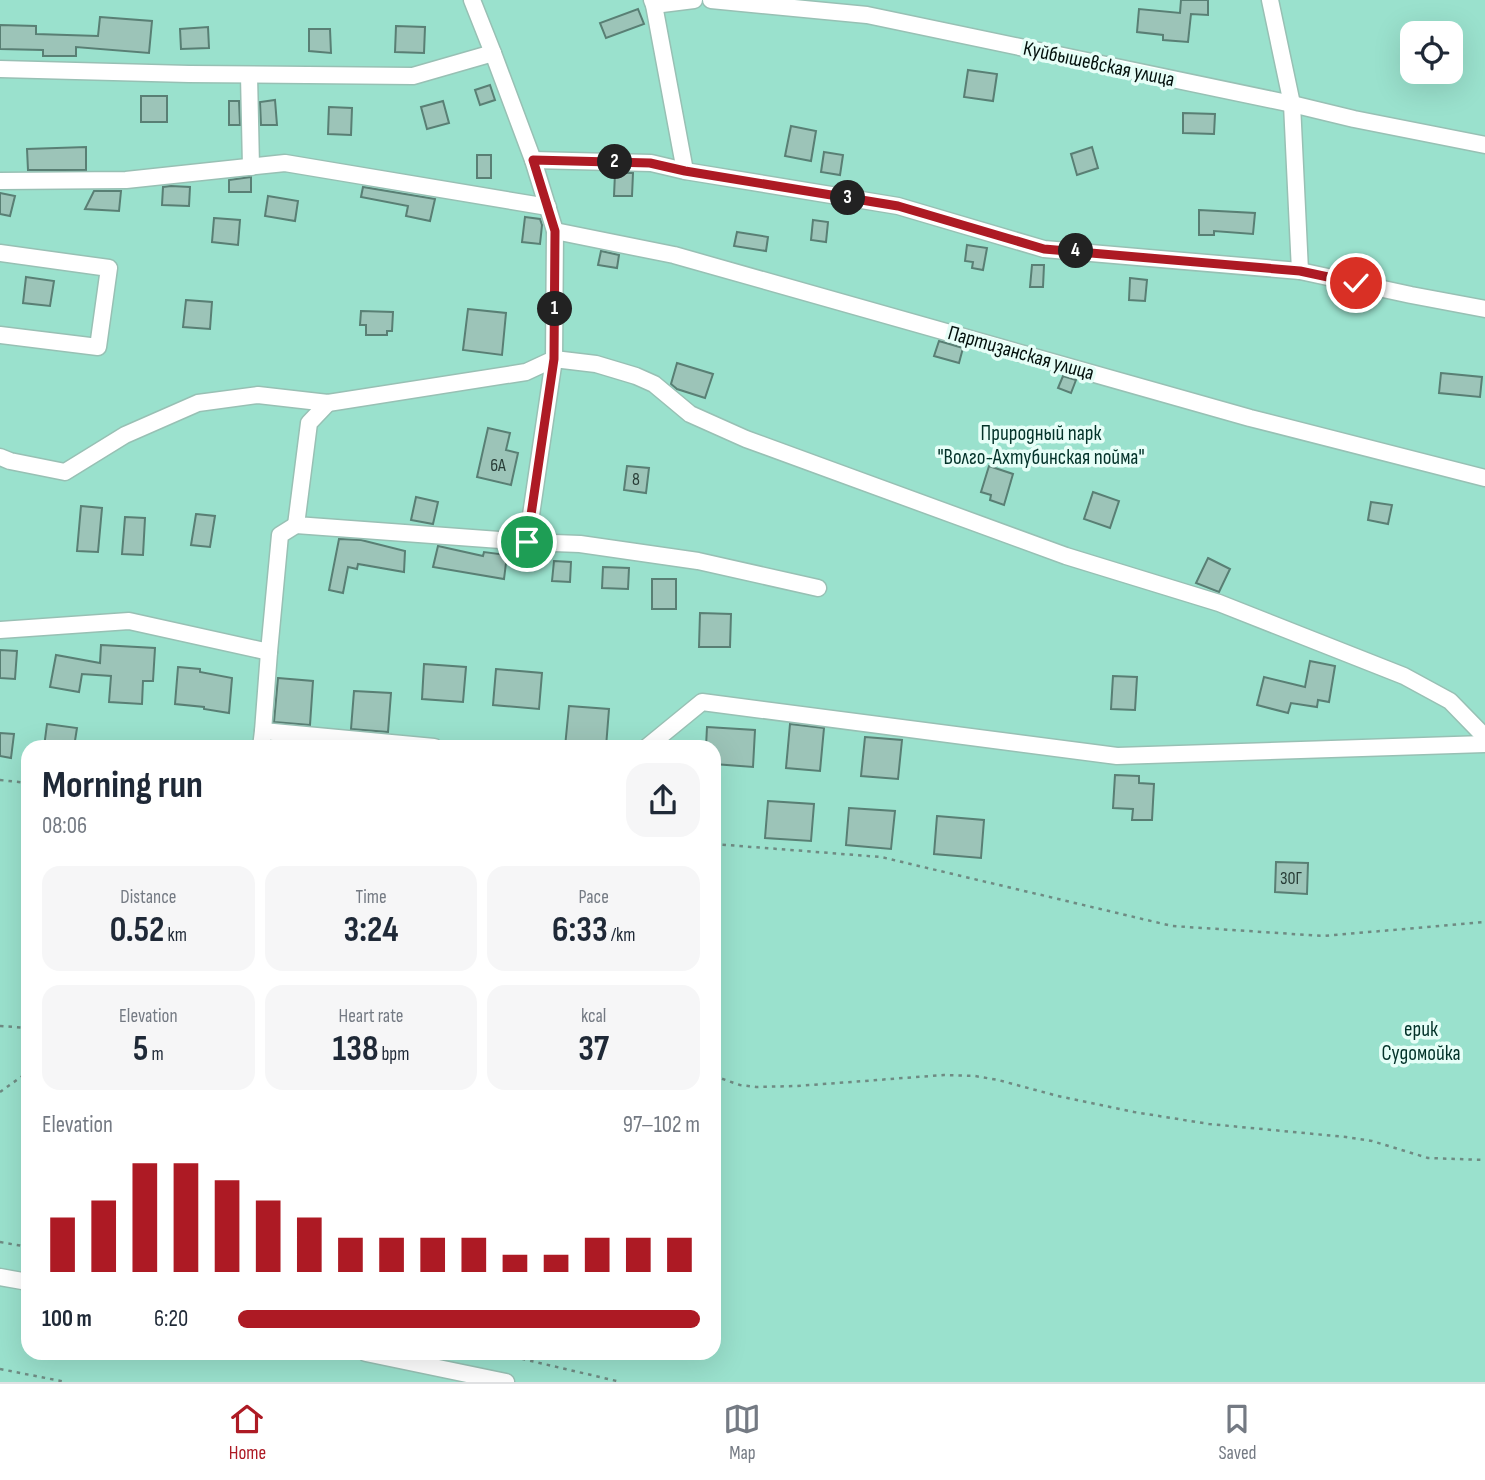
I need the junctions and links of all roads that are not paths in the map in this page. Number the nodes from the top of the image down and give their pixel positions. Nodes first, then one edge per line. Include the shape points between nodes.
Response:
1 (472, 0) edge
2 (694, 0) edge
3 (711, 0) edge
4 (1270, 0) edge
5 (653, 2) edge
6 (492, 53) junction
7 (0, 69) edge
8 (249, 75) junction
9 (1292, 104) junction
10 (1485, 145) edge
11 (533, 160) junction
12 (251, 167) junction
13 (685, 171) junction
14 (0, 181) edge
15 (548, 206) junction
16 (555, 231) junction
17 (0, 253) edge
18 (1300, 271) junction
19 (1485, 309) edge
20 (0, 335) edge
21 (554, 359) junction
22 (328, 403) junction
23 (0, 457) edge
24 (1485, 478) edge
25 (296, 525) junction
26 (527, 542) junction
27 (818, 588) dead end
28 (0, 630) edge
29 (269, 652) junction
30 (1485, 737) edge
31 (262, 739) edge
32 (284, 740) edge
33 (656, 740) edge
34 (1485, 744) edge
35 (0, 1277) edge
36 (21, 1281) edge
37 (400, 1360) edge
38 (506, 1382) edge

1 - 6 street
2 - 5 street
3 - 9 street, Куйбышевская улица via 867,15
4 - 9 street
5 - 13 street
6 - 8 street via 413,76
6 - 11 street
7 - 8 street
8 - 12 street
9 - 10 street, Куйбышевская улица
9 - 18 street
11 - 13 street via 650,163
11 - 15 street
12 - 14 street via 126,180
12 - 15 street via 285,163
13 - 18 street via 898,206 1044,249
15 - 16 street
16 - 21 street
16 - 24 street, Партизанская улица via 674,255 1237,414
17 - 20 street via 108,268 98,347
18 - 19 street
21 - 22 street via 526,372
21 - 26 street
21 - 30 street via 596,364 636,376 654,384 690,414 746,439 1066,556 1219,603 1404,676 1450,701
22 - 23 street via 258,395 198,403 125,435 65,472
22 - 25 street via 309,423
25 - 26 street
25 - 29 street via 280,535
26 - 27 street via 580,544 698,561
28 - 29 street via 129,621
29 - 31 street
31 - 32 street
33 - 34 street via 702,702 1117,756
35 - 36 street
37 - 38 street

